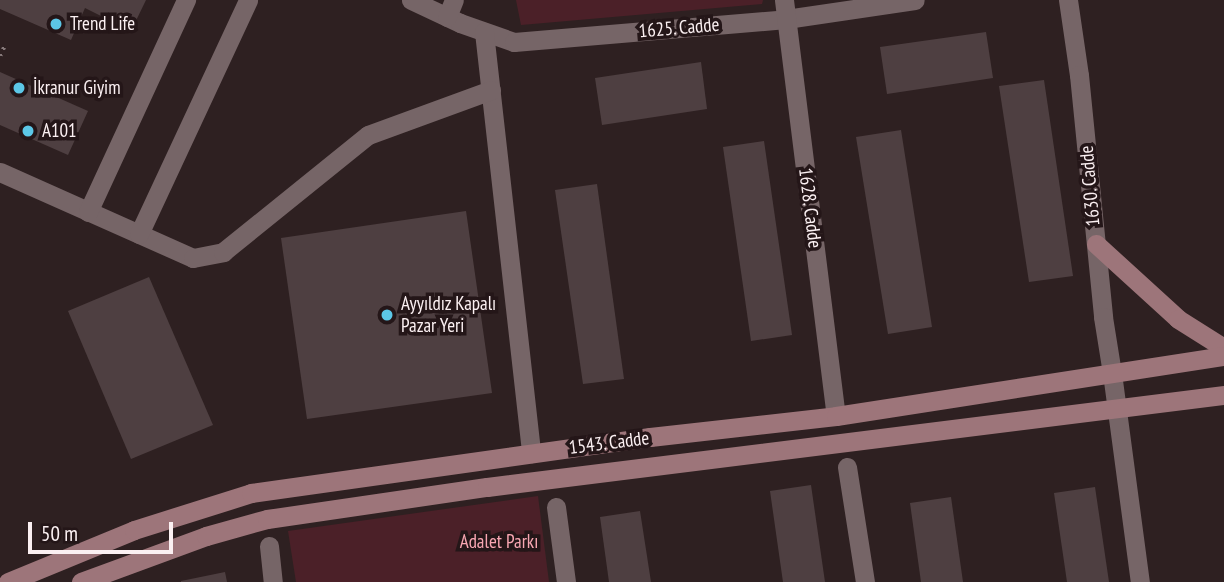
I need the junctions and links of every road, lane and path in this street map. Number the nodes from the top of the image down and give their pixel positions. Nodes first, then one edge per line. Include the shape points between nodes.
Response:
1 (187, 0) edge
2 (248, 0) edge
3 (411, 0) edge
4 (915, 0) edge
5 (1068, 0) edge
6 (450, 8) edge
7 (785, 9) edge
8 (484, 32) junction
9 (5, 45) dead end
10 (0, 56) edge
11 (491, 90) junction
12 (0, 172) edge
13 (88, 212) junction
14 (139, 234) junction
15 (1096, 244) junction
16 (1224, 348) edge
17 (1224, 356) edge
18 (1112, 373) junction
19 (1224, 394) edge
20 (1118, 407) junction
21 (835, 416) junction
22 (531, 453) junction
23 (848, 467) dead end
24 (556, 507) dead end
25 (269, 546) dead end
26 (8, 582) edge
27 (81, 582) edge
28 (273, 582) edge
29 (566, 582) edge
30 (865, 582) edge
31 (1140, 582) edge

1 - 13 street
2 - 14 street
3 - 6 street, 1625. Cadde
4 - 7 street, 1625. Cadde
5 - 15 street, 1630. Cadde
6 - 8 street, 1625. Cadde
7 - 8 street, 1625. Cadde via 514,42
7 - 21 street, 1628. Cadde
8 - 11 street
9 - 10 path
11 - 14 street via 368,135 223,252 193,258
11 - 22 street
12 - 13 street
13 - 14 street
15 - 16 main road via 1178,319
15 - 18 street, 1630. Cadde
17 - 18 main road, 1543. Cadde
18 - 20 street, 1630. Cadde
18 - 21 main road, 1543. Cadde
19 - 20 main road, 1543. Cadde
20 - 27 main road, 1543. Cadde via 487,486 267,519
20 - 31 street, 1630. Cadde
21 - 22 main road, 1543. Cadde
22 - 26 main road, 1543. Cadde via 251,493 134,530
23 - 30 street
24 - 29 street
25 - 28 street

